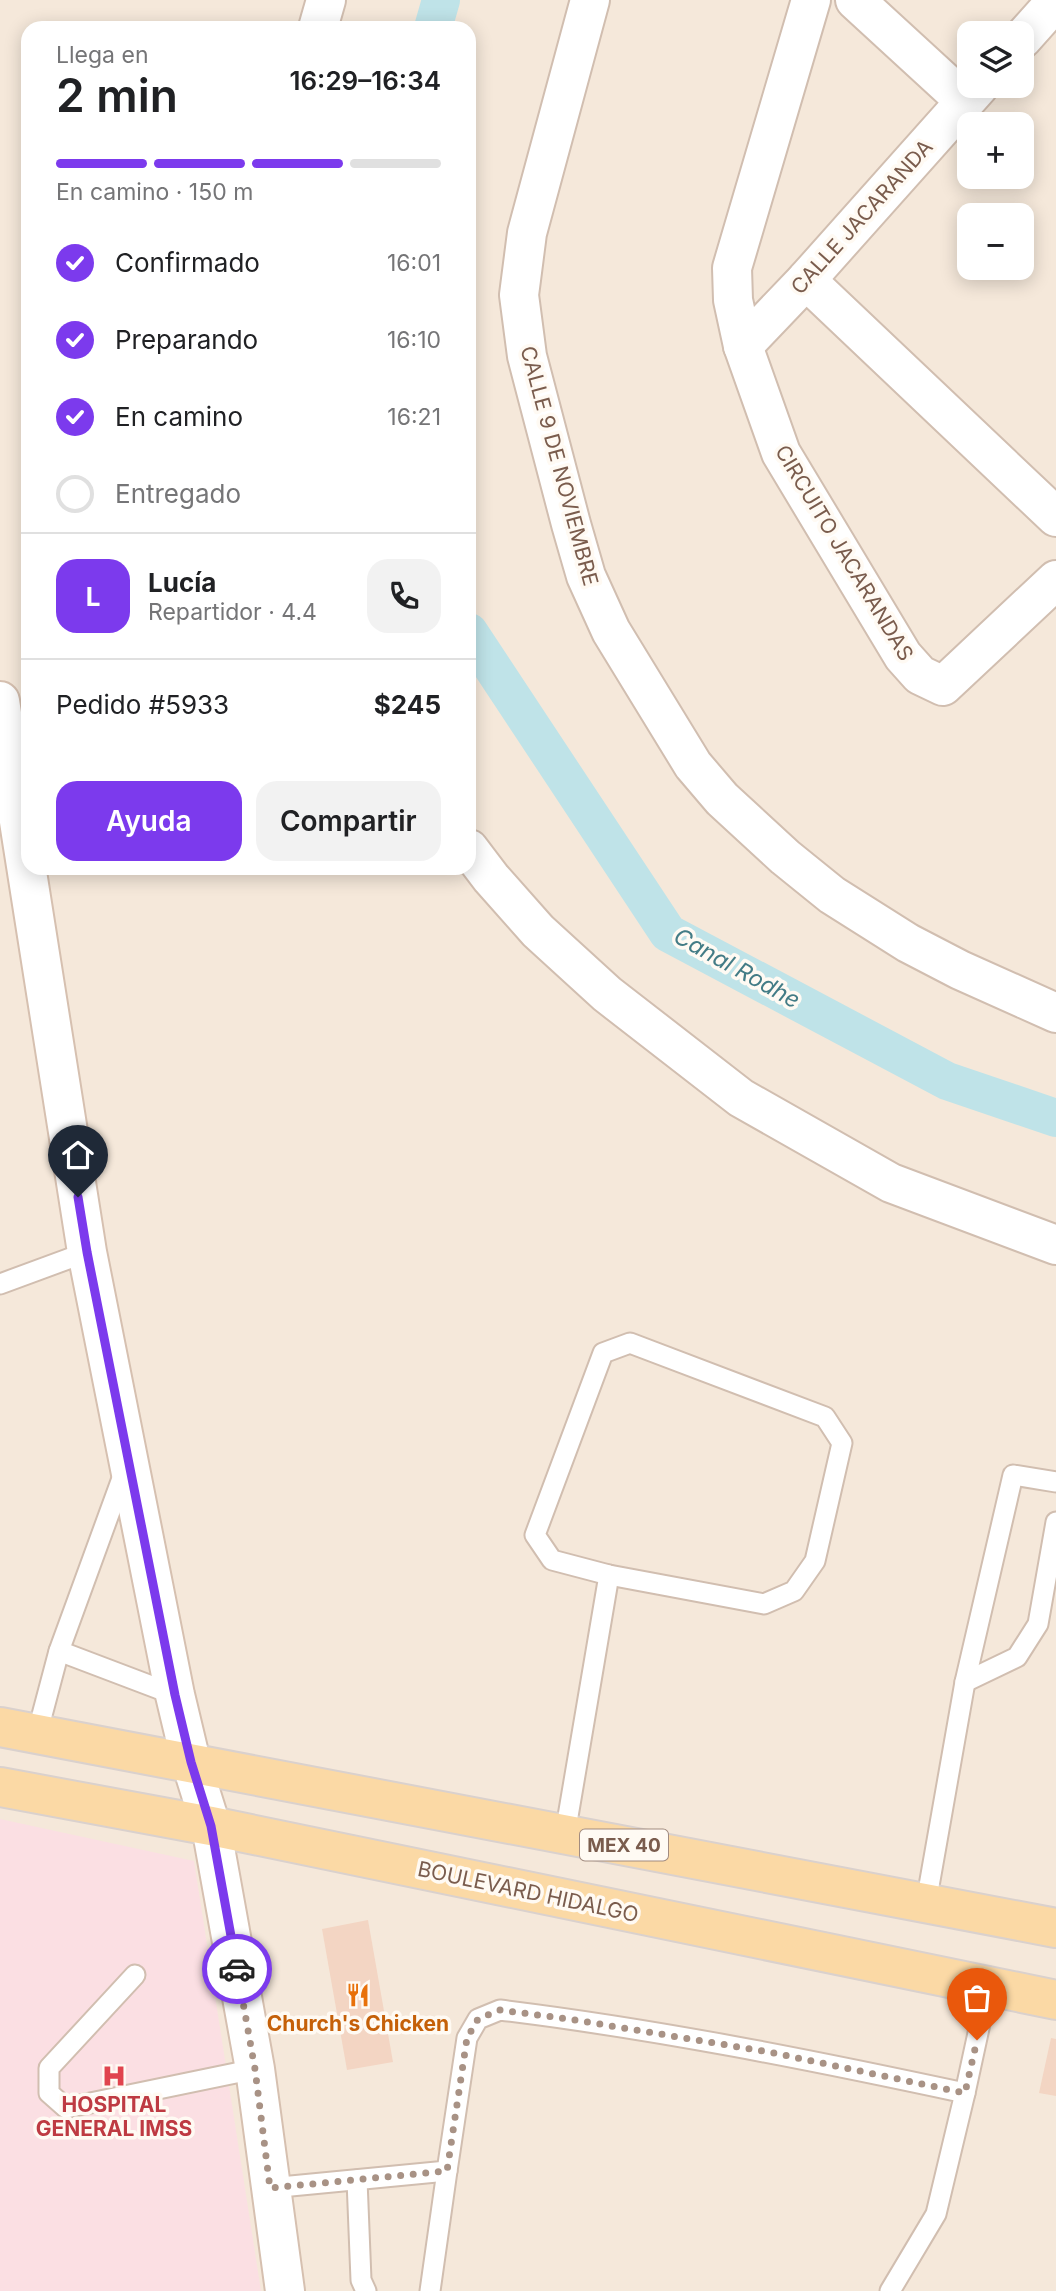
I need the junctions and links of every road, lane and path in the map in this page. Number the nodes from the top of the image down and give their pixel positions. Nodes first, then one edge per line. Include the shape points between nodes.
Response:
1 (326, 0) edge
2 (590, 0) edge
3 (811, 0) edge
4 (855, 0) edge
5 (1056, 1) edge
6 (320, 21) edge
7 (1034, 25) edge
8 (957, 81) edge
9 (968, 98) edge
10 (806, 280) junction
11 (743, 346) junction
12 (1056, 517) edge
13 (1056, 580) edge
14 (0, 701) edge
15 (21, 834) edge
16 (476, 858) edge
17 (27, 875) edge
18 (1056, 1013) edge
19 (1056, 1245) edge
20 (87, 1252) junction
21 (0, 1284) edge
22 (128, 1462) junction
23 (1056, 1482) edge
24 (1056, 1522) edge
25 (609, 1575) junction
26 (58, 1651) junction
27 (964, 1682) junction
28 (175, 1695) junction
29 (0, 1727) edge
30 (37, 1734) junction
31 (191, 1762) junction
32 (0, 1787) edge
33 (211, 1826) junction
34 (565, 1834) junction
35 (926, 1902) junction
36 (1056, 1928) edge
37 (135, 1975) dead end
38 (988, 1987) junction
39 (1056, 2000) edge
40 (255, 2069) junction
41 (965, 2093) junction
42 (447, 2171) junction
43 (357, 2180) junction
44 (270, 2188) junction
45 (276, 2284) edge
46 (366, 2291) edge
47 (430, 2291) edge
48 (890, 2291) edge

1 - 6 street
2 - 18 street, CALLE 9 DE NOVIEMBRE via 527,233 519,295 527,356 571,524 586,576 611,631 693,765 722,799 785,857 832,895 908,943
3 - 11 street, CIRCUITO JACARANDAS via 732,268
4 - 8 street
5 - 7 street
9 - 10 street, CALLE JACARANDA
10 - 11 street, CALLE JACARANDA
10 - 12 street
11 - 13 street, CIRCUITO JACARANDAS via 781,453 903,656 920,675 943,686
14 - 15 street
16 - 19 street via 538,931 607,994 741,1098 891,1183
17 - 20 street
20 - 21 lane
20 - 22 street
22 - 26 lane
22 - 28 street
23 - 27 lane via 1013,1475
24 - 27 lane via 1038,1624 1017,1657
25 - 25 lane via 552,1560 535,1535 603,1353 630,1343 825,1417 842,1443 815,1561 794,1591 764,1604
25 - 34 lane
26 - 28 lane
26 - 30 lane
27 - 35 lane
28 - 31 street
29 - 30 main road, MEX 40
30 - 31 main road, MEX 40
31 - 33 street
31 - 34 main road, MEX 40
32 - 33 main road, BOULEVARD HIDALGO
33 - 38 main road, BOULEVARD HIDALGO
33 - 40 street
34 - 35 main road, MEX 40
35 - 36 main road, MEX 40
37 - 40 lane via 49,2068 49,2093 66,2108
38 - 39 main road, BOULEVARD HIDALGO
38 - 41 lane
40 - 44 street
41 - 42 lane via 755,2050 500,2010 478,2019 467,2038
41 - 48 lane via 936,2214
42 - 43 lane
42 - 47 lane
43 - 44 lane
43 - 46 lane via 361,2280
44 - 45 street

